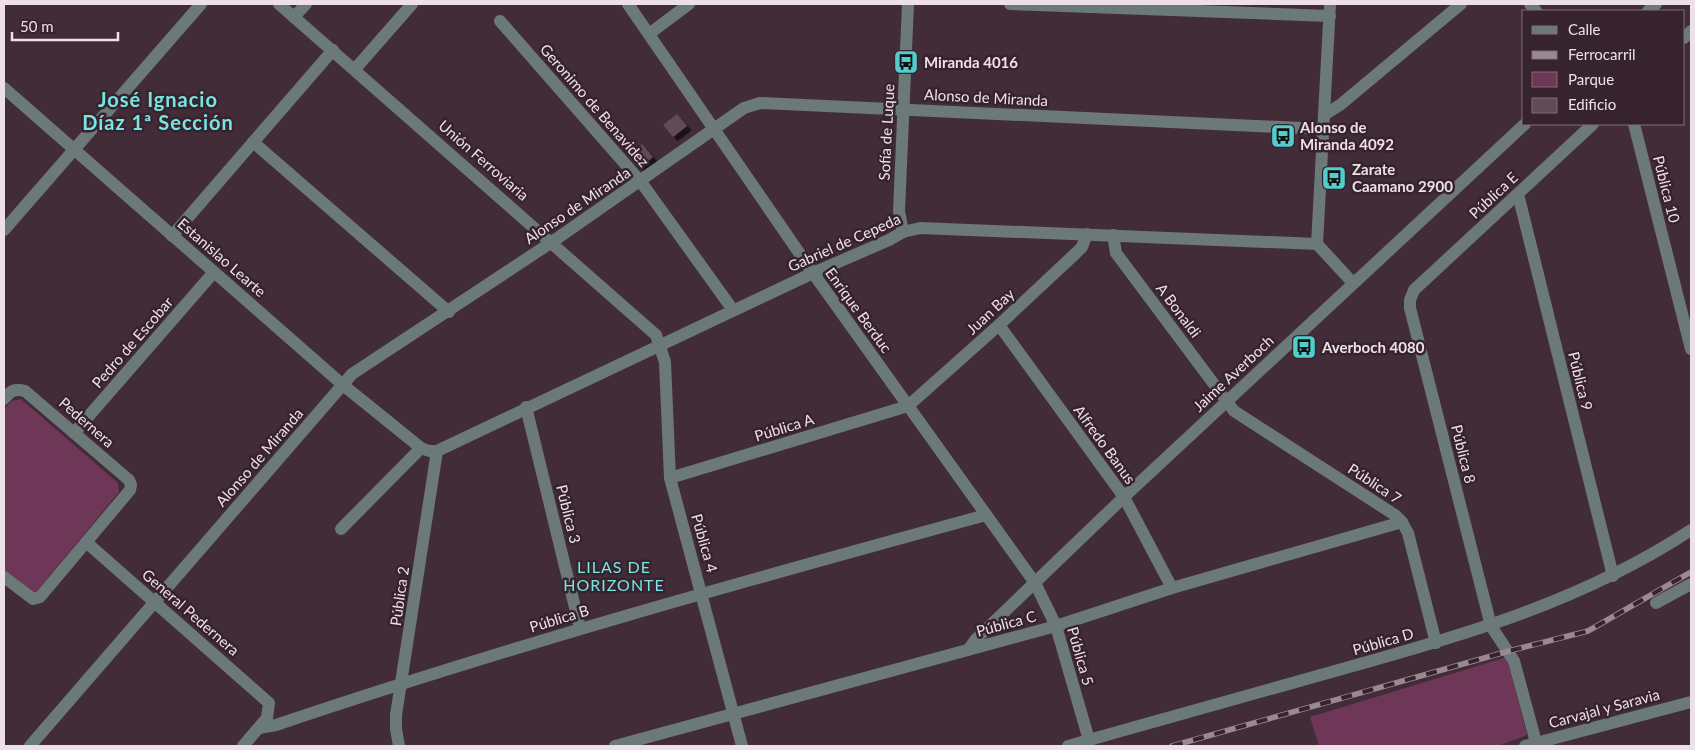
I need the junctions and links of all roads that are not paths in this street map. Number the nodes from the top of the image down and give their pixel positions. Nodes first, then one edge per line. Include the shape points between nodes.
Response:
1 (201, 4) edge
2 (279, 4) edge
3 (306, 4) edge
4 (628, 4) edge
5 (689, 4) edge
6 (908, 4) edge
7 (1010, 4) edge
8 (1461, 4) edge
9 (406, 6) edge
10 (1330, 10) edge
11 (294, 17) junction
12 (500, 21) dead end
13 (649, 34) junction
14 (333, 50) junction
15 (354, 69) junction
16 (4, 88) edge
17 (903, 110) junction
18 (1324, 114) junction
19 (1524, 125) edge
20 (1592, 125) edge
21 (1634, 125) edge
22 (715, 128) junction
23 (1323, 129) junction
24 (253, 142) junction
25 (74, 150) junction
26 (641, 182) junction
27 (1518, 194) junction
28 (4, 230) edge
29 (903, 232) junction
30 (1086, 234) junction
31 (172, 236) junction
32 (1114, 236) junction
33 (552, 242) junction
34 (1317, 244) junction
35 (214, 272) junction
36 (813, 273) junction
37 (1353, 283) junction
38 (1414, 290) joint
39 (733, 310) junction
40 (449, 312) junction
41 (999, 325) junction
42 (661, 346) junction
43 (1691, 348) edge
44 (343, 385) junction
45 (4, 399) edge
46 (1227, 402) junction
47 (908, 406) junction
48 (526, 407) junction
49 (74, 433) junction
50 (421, 448) junction
51 (437, 451) junction
52 (670, 478) junction
53 (1124, 498) junction
54 (986, 515) junction
55 (1402, 522) junction
56 (341, 529) dead end
57 (1691, 530) edge
58 (86, 542) junction
59 (1612, 576) junction
60 (4, 577) edge
61 (1036, 583) junction
62 (1691, 584) edge
63 (1172, 588) junction
64 (702, 593) junction
65 (154, 601) junction
66 (1656, 603) dead end
67 (1056, 626) junction
68 (1490, 626) junction
69 (580, 628) junction
70 (1436, 643) junction
71 (968, 650) junction
72 (403, 682) junction
73 (1691, 702) edge
74 (733, 713) junction
75 (259, 728) junction
76 (1089, 740) junction
77 (1533, 745) edge
78 (30, 746) edge
79 (243, 746) edge
80 (399, 746) edge
81 (615, 746) edge
82 (742, 746) edge
83 (1068, 746) edge

1 - 25 street
2 - 11 street, Unión Ferroviaria
3 - 11 street
4 - 13 street, Enrique Berduc
5 - 13 street
6 - 17 street, Sofía de Luque
7 - 10 street
8 - 18 street via 1340,106
9 - 15 street
10 - 18 street
11 - 14 street, Unión Ferroviaria
12 - 26 street, Geronimo de Benavidez
13 - 22 street, Enrique Berduc
14 - 15 street, Unión Ferroviaria
14 - 24 street
15 - 33 street, Unión Ferroviaria
16 - 25 street, Estanislao Learte
17 - 22 street, Alonso de Miranda via 760,103 744,108
17 - 23 street, Alonso de Miranda
17 - 29 street, Sofía de Luque via 899,211
18 - 23 street
19 - 37 street, Jaime Averboch
20 - 27 street, Pública E
21 - 43 street, Pública 10
22 - 26 street, Alonso de Miranda
22 - 36 street, Enrique Berduc
23 - 34 street
24 - 31 street
24 - 40 street
25 - 28 street
25 - 31 street, Estanislao Learte
26 - 33 street, Alonso de Miranda
26 - 39 street, Geronimo de Benavidez
27 - 38 street, Pública E
27 - 59 street, Pública 9
29 - 30 street, Gabriel de Cepeda via 920,228
29 - 36 street, Gabriel de Cepeda
30 - 32 street, Gabriel de Cepeda
30 - 41 street, Juan Bay via 1082,247
31 - 35 street, Estanislao Learte
32 - 34 street, Gabriel de Cepeda
32 - 46 street, A Bonaldi via 1116,253
33 - 40 street, Alonso de Miranda
33 - 42 street, Unión Ferroviaria via 647,325
34 - 37 street
35 - 44 street, Estanislao Learte
35 - 49 street, Pedro de Escobar
36 - 39 street, Gabriel de Cepeda
36 - 47 street, Enrique Berduc
37 - 46 street, Jaime Averboch
38 - 68 street, Pública 8 via 1410,308
39 - 42 street, Gabriel de Cepeda
40 - 44 street, Alonso de Miranda via 352,374
41 - 47 street, Juan Bay
41 - 53 street, Alfredo Banus
42 - 48 street, Gabriel de Cepeda
42 - 52 street, Pública 4 via 665,362
44 - 50 street, Estanislao Learte
44 - 65 street, Alonso de Miranda
45 - 49 street, Pedernera via 18,389 25,391
46 - 53 street, Jaime Averboch
46 - 55 street, Pública 7 via 1247,420
47 - 52 street, Pública A
47 - 54 street, Enrique Berduc
48 - 51 street, Gabriel de Cepeda
48 - 69 street, Pública 3
49 - 58 street, Pedernera via 131,485
50 - 51 street
50 - 56 street
51 - 72 street, Pública 2
52 - 64 street, Pública 4
53 - 61 street, Jaime Averboch
53 - 63 street, Alfredo Banus
54 - 61 street, Enrique Berduc
54 - 64 street, Pública B
55 - 63 street, Pública C
55 - 70 street, Pública 7 via 1408,533
57 - 59 street, Pública D via 1649,558
58 - 60 street via 40,597 33,599
58 - 65 street, General Pedernera
59 - 68 street, Pública D
61 - 67 street, Pública 5
61 - 71 street, Jaime Averboch
62 - 66 street
63 - 67 street, Pública C
64 - 69 street, Pública B
64 - 74 street, Pública 4
65 - 75 street, General Pedernera via 268,703 267,718
65 - 78 street, Alonso de Miranda
67 - 71 street, Pública C
67 - 76 street, Pública 5
68 - 70 street, Pública D
68 - 77 street via 1514,661
69 - 72 street, Pública B
70 - 76 street, Pública D
71 - 74 street, Pública C
72 - 75 street, Pública B
72 - 80 street, Pública 2 via 396,715
73 - 77 street, Carvajal y Saravia
74 - 81 street, Pública C
74 - 82 street, Pública 4
75 - 79 street
76 - 83 street, Pública D

